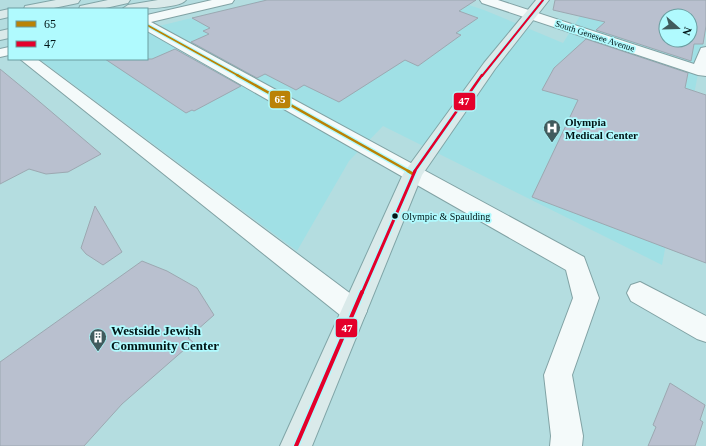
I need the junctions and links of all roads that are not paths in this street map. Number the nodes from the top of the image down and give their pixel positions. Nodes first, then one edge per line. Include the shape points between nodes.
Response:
1 (74, 0) edge
2 (124, 0) edge
3 (180, 0) edge
4 (228, 0) edge
5 (486, 0) edge
6 (543, 0) edge
7 (35, 8) edge
8 (89, 8) edge
9 (134, 8) edge
10 (531, 15) junction
11 (148, 19) edge
12 (148, 26) edge
13 (706, 51) edge
14 (28, 60) edge
15 (413, 174) junction
16 (640, 294) dead end
17 (354, 311) junction
18 (706, 330) edge
19 (296, 446) edge
20 (566, 446) edge

1 - 7 main road
2 - 8 main road
3 - 9 main road
4 - 11 street
5 - 10 street, South Genesee Avenue
6 - 10 main road
10 - 13 street, South Genesee Avenue via 701,71
10 - 15 main road via 489,66
12 - 15 street
14 - 17 street
15 - 17 main road
15 - 20 street via 576,264 586,298 558,375 567,436
16 - 18 street
17 - 19 main road

